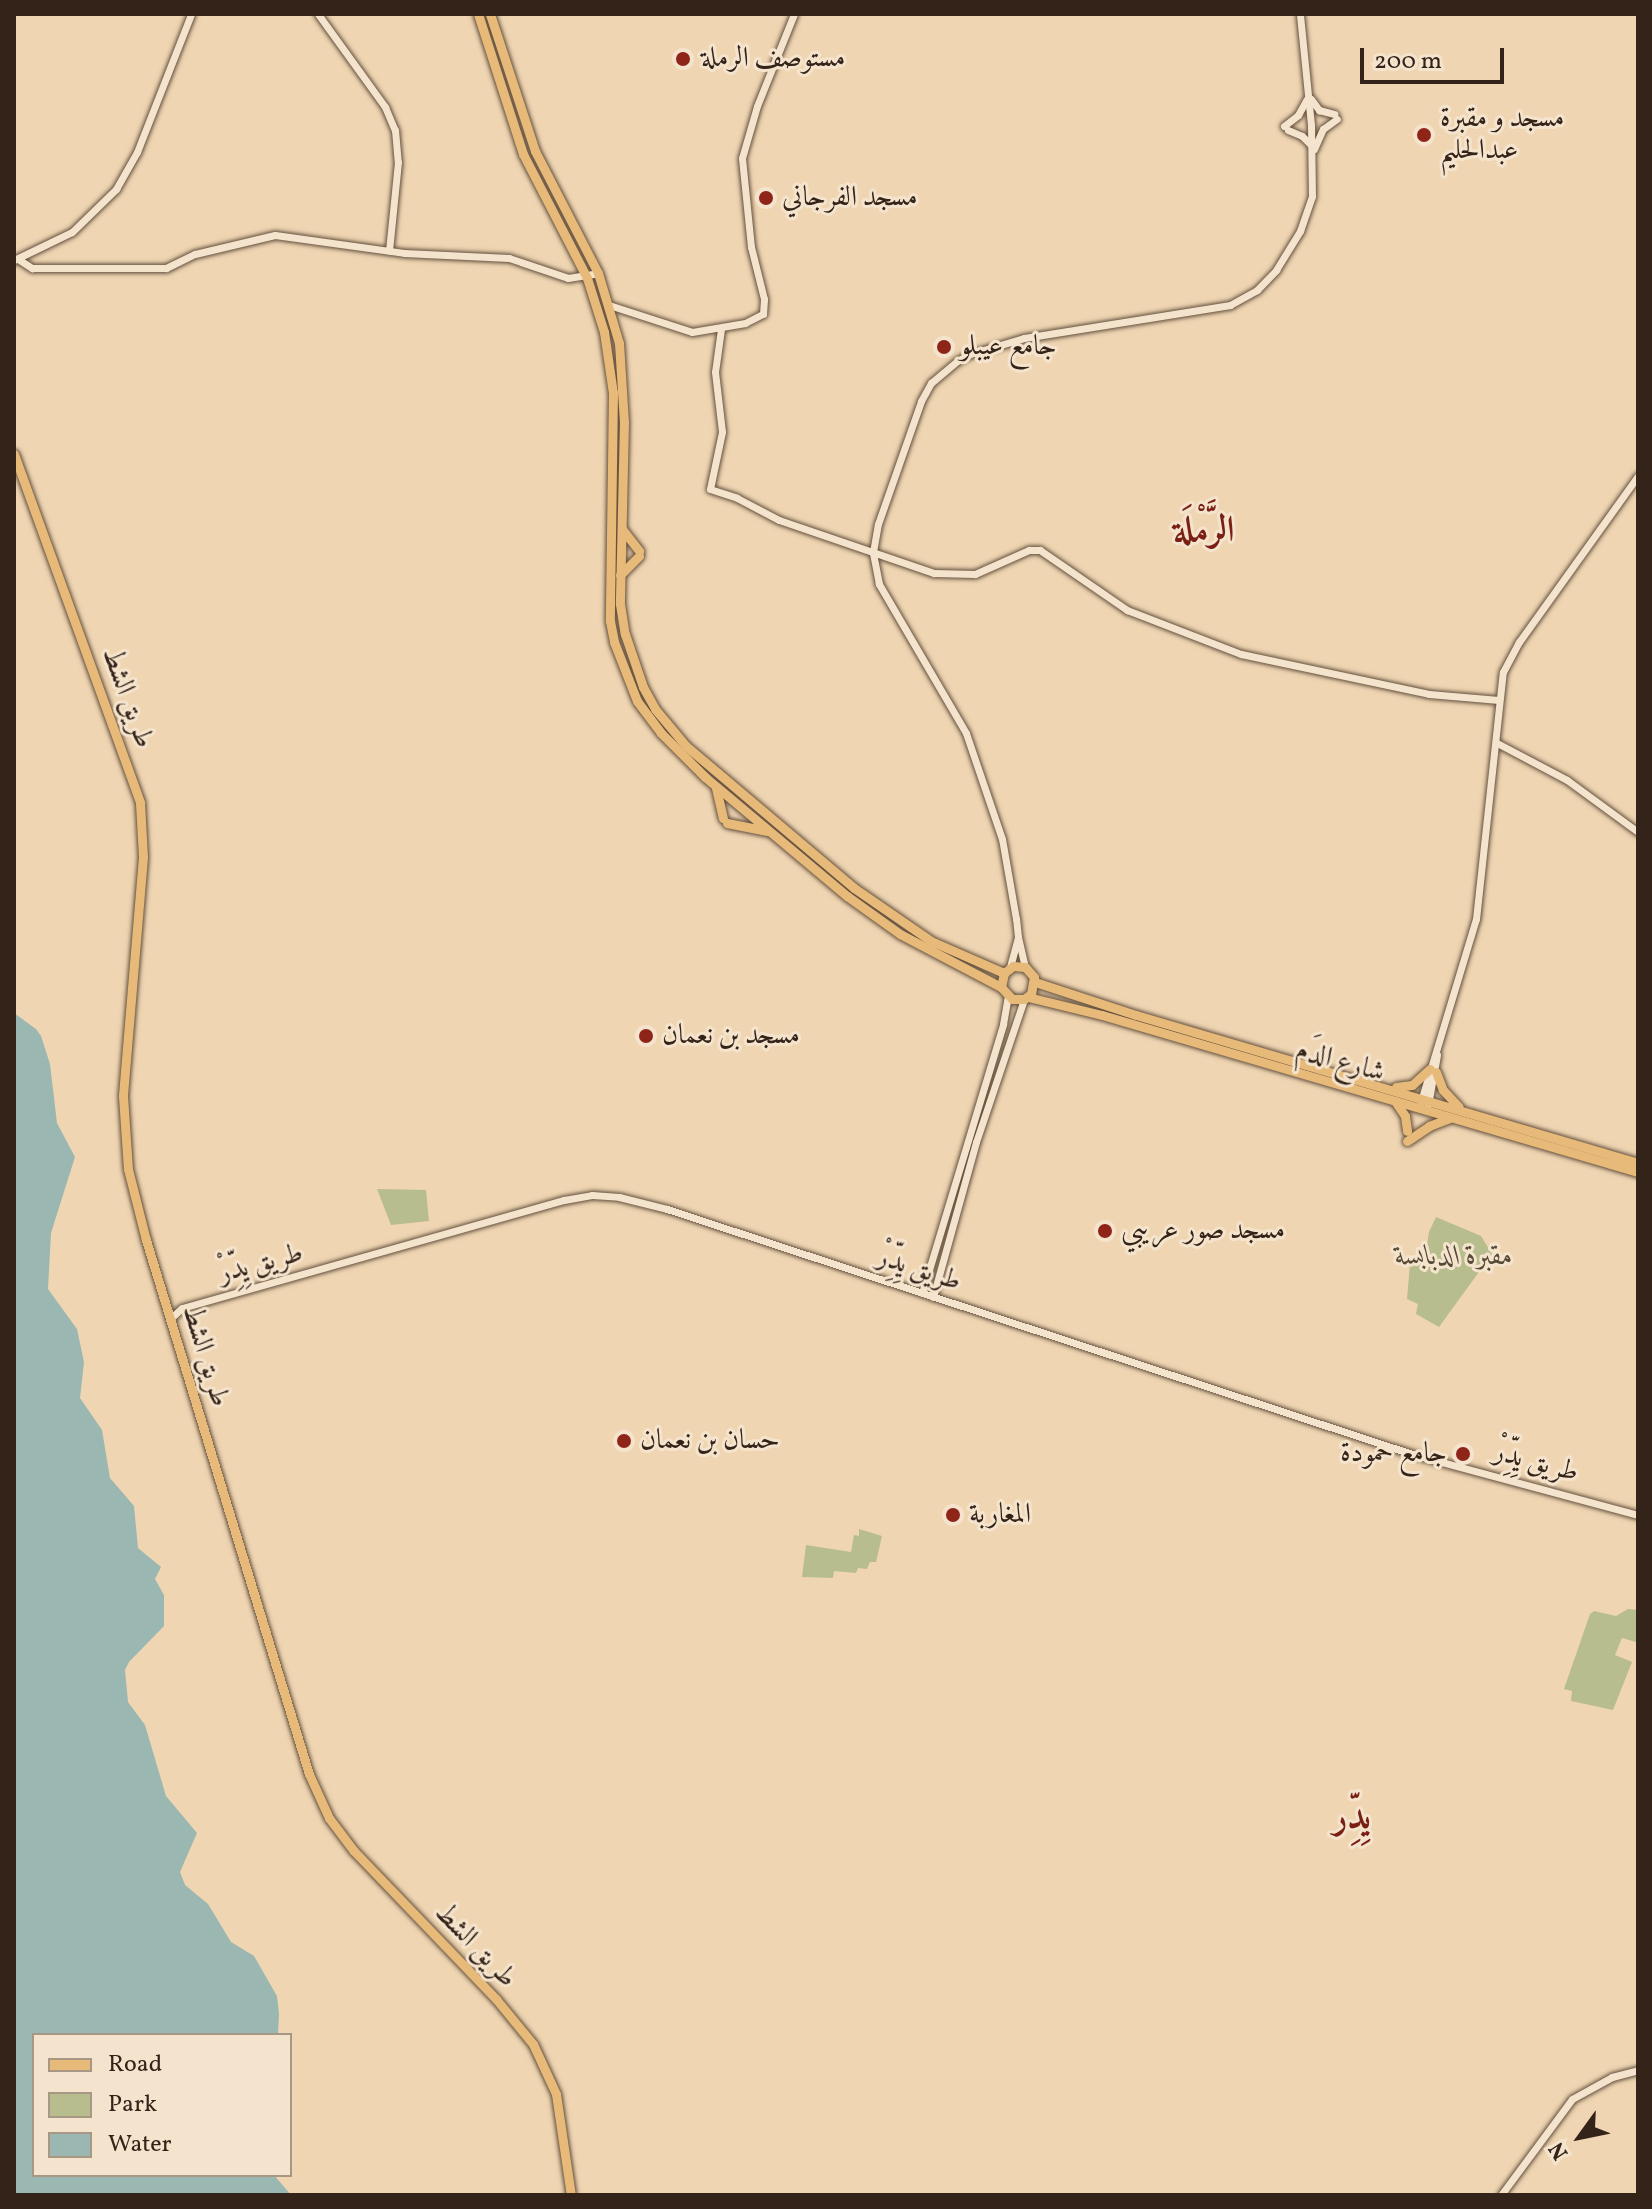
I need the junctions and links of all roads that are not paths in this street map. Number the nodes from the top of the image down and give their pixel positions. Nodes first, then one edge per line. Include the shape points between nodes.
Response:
1 (191, 14) edge
2 (318, 14) edge
3 (478, 14) edge
4 (490, 14) edge
5 (794, 14) edge
6 (1300, 14) edge
7 (1308, 95) junction
8 (1312, 151) junction
9 (389, 251) junction
10 (16, 259) edge
11 (598, 273) junction
12 (587, 278) junction
13 (609, 305) junction
14 (721, 329) junction
15 (14, 454) edge
16 (1638, 476) edge
17 (621, 529) junction
18 (873, 552) junction
19 (620, 575) junction
20 (1499, 700) junction
21 (1497, 743) junction
22 (714, 785) junction
23 (768, 831) junction
24 (1638, 832) edge
25 (1018, 937) junction
26 (1025, 967) junction
27 (1007, 970) junction
28 (1035, 982) junction
29 (1001, 987) junction
30 (1008, 997) junction
31 (1026, 998) junction
32 (1433, 1070) junction
33 (1385, 1088) junction
34 (1395, 1101) junction
35 (1425, 1104) junction
36 (1461, 1109) junction
37 (1452, 1118) junction
38 (1638, 1163) edge
39 (1638, 1172) edge
40 (930, 1272) junction
41 (939, 1276) junction
42 (910, 1289) junction
43 (922, 1293) junction
44 (933, 1297) junction
45 (951, 1303) junction
46 (166, 1304) junction
47 (182, 1308) junction
48 (170, 1319) junction
49 (1638, 1515) edge
50 (1638, 2070) edge
51 (571, 2195) edge
52 (1501, 2195) edge

1 - 10 street via 137,152 116,189 72,232
2 - 9 street via 385,107 395,130 398,162
3 - 12 main road via 523,154
4 - 11 main road via 535,151
5 - 14 street via 742,158 764,311 758,319
6 - 7 street
7 - 8 street
7 - 8 street via 1286,128 1302,136
7 - 8 street via 1319,110 1336,117
8 - 18 street via 1312,196 1300,231 1276,270 1242,299 1208,311 1019,339 970,354 945,370 917,409
9 - 10 street via 275,235 195,254 166,268 32,268
9 - 12 street via 509,258 568,278
11 - 12 street
11 - 13 main road
12 - 22 main road via 611,368 609,579 614,642 647,716
13 - 14 street via 687,331
13 - 17 main road via 623,379
14 - 18 street via 715,372 722,432 710,489 779,520
15 - 46 main road, طريق الشط via 140,803 143,857 124,1131 131,1187
16 - 20 street via 1514,649 1503,672
17 - 19 main road
17 - 19 main road via 639,554
18 - 20 street via 934,573 963,576 1036,549 1127,610 1232,651 1429,694
18 - 25 street via 884,597 971,744 1007,861
19 - 27 main road via 620,604 634,665 655,709 686,746 878,907 956,954
20 - 21 street
21 - 24 street via 1567,780
21 - 32 street via 1477,912
22 - 23 main road
22 - 23 main road via 725,821
23 - 29 main road via 900,934
25 - 26 street
25 - 27 street
26 - 27 main road
26 - 28 main road
27 - 29 main road
28 - 31 main road
28 - 33 main road, شارع الدَم
29 - 30 main road
30 - 31 main road
30 - 40 street
31 - 34 main road, شارع الدَم via 1102,1015
31 - 41 street via 976,1142
32 - 33 main road via 1412,1085
32 - 35 street
32 - 36 main road via 1446,1095
33 - 35 main road, شارع الدَم
34 - 35 main road, شارع الدَم
34 - 37 main road via 1405,1116 1407,1136
35 - 36 main road, شارع الدَم
35 - 37 main road, شارع الدَم
36 - 38 main road, شارع الدَم
37 - 39 main road, شارع الدَم
40 - 42 street
40 - 43 street
41 - 44 street
41 - 45 street
42 - 43 street, طريق يِدِّرْ
42 - 47 street, طريق يِدِّرْ via 667,1209 592,1195
43 - 44 street, طريق يِدِّرْ
44 - 45 street, طريق يِدِّرْ
45 - 49 street, طريق يِدِّرْ via 1419,1456
46 - 47 street, طريق يِدِّرْ
46 - 48 main road, طريق الشط
47 - 48 street, طريق يِدِّرْ
48 - 51 main road, طريق الشط via 321,1805 366,1865 533,2044 556,2094
50 - 52 street via 1612,2077 1572,2099

